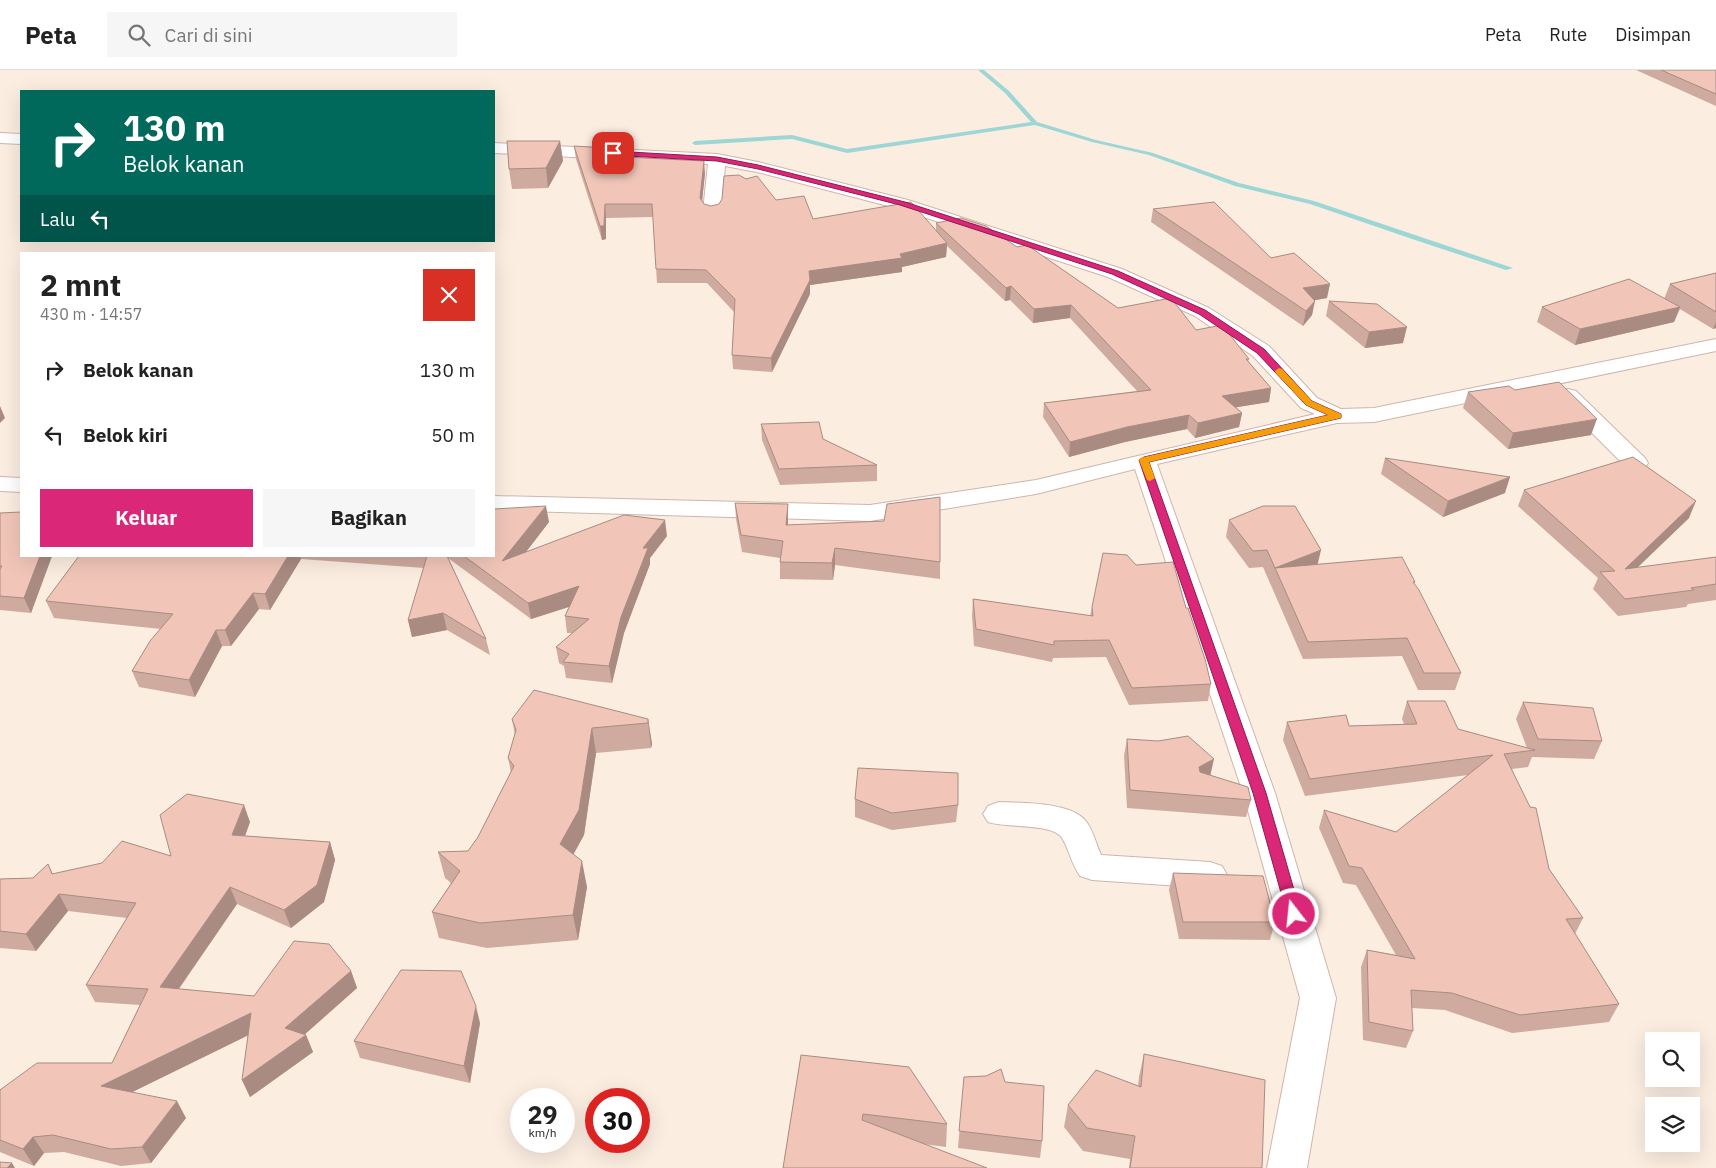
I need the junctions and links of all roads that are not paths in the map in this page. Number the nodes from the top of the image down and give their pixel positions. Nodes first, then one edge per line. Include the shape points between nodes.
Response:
1 (0, 138) edge
2 (20, 139) edge
3 (495, 148) edge
4 (717, 159) junction
5 (712, 211) edge
6 (1716, 345) edge
7 (1551, 380) junction
8 (1337, 416) junction
9 (1144, 460) junction
10 (1636, 463) edge
11 (0, 484) edge
12 (20, 485) edge
13 (495, 503) edge
14 (999, 814) dead end
15 (1259, 878) junction
16 (1287, 1168) edge

1 - 2 street
3 - 4 street
4 - 5 street
4 - 8 street via 902,204 1115,273 1202,312 1260,351 1309,403
6 - 7 street
7 - 8 street via 1374,415
7 - 10 street
8 - 9 street
9 - 13 street via 1036,487 870,513
9 - 15 street via 1259,793
11 - 12 street
14 - 15 street via 1055,818 1069,823 1092,867
15 - 16 street via 1318,998

